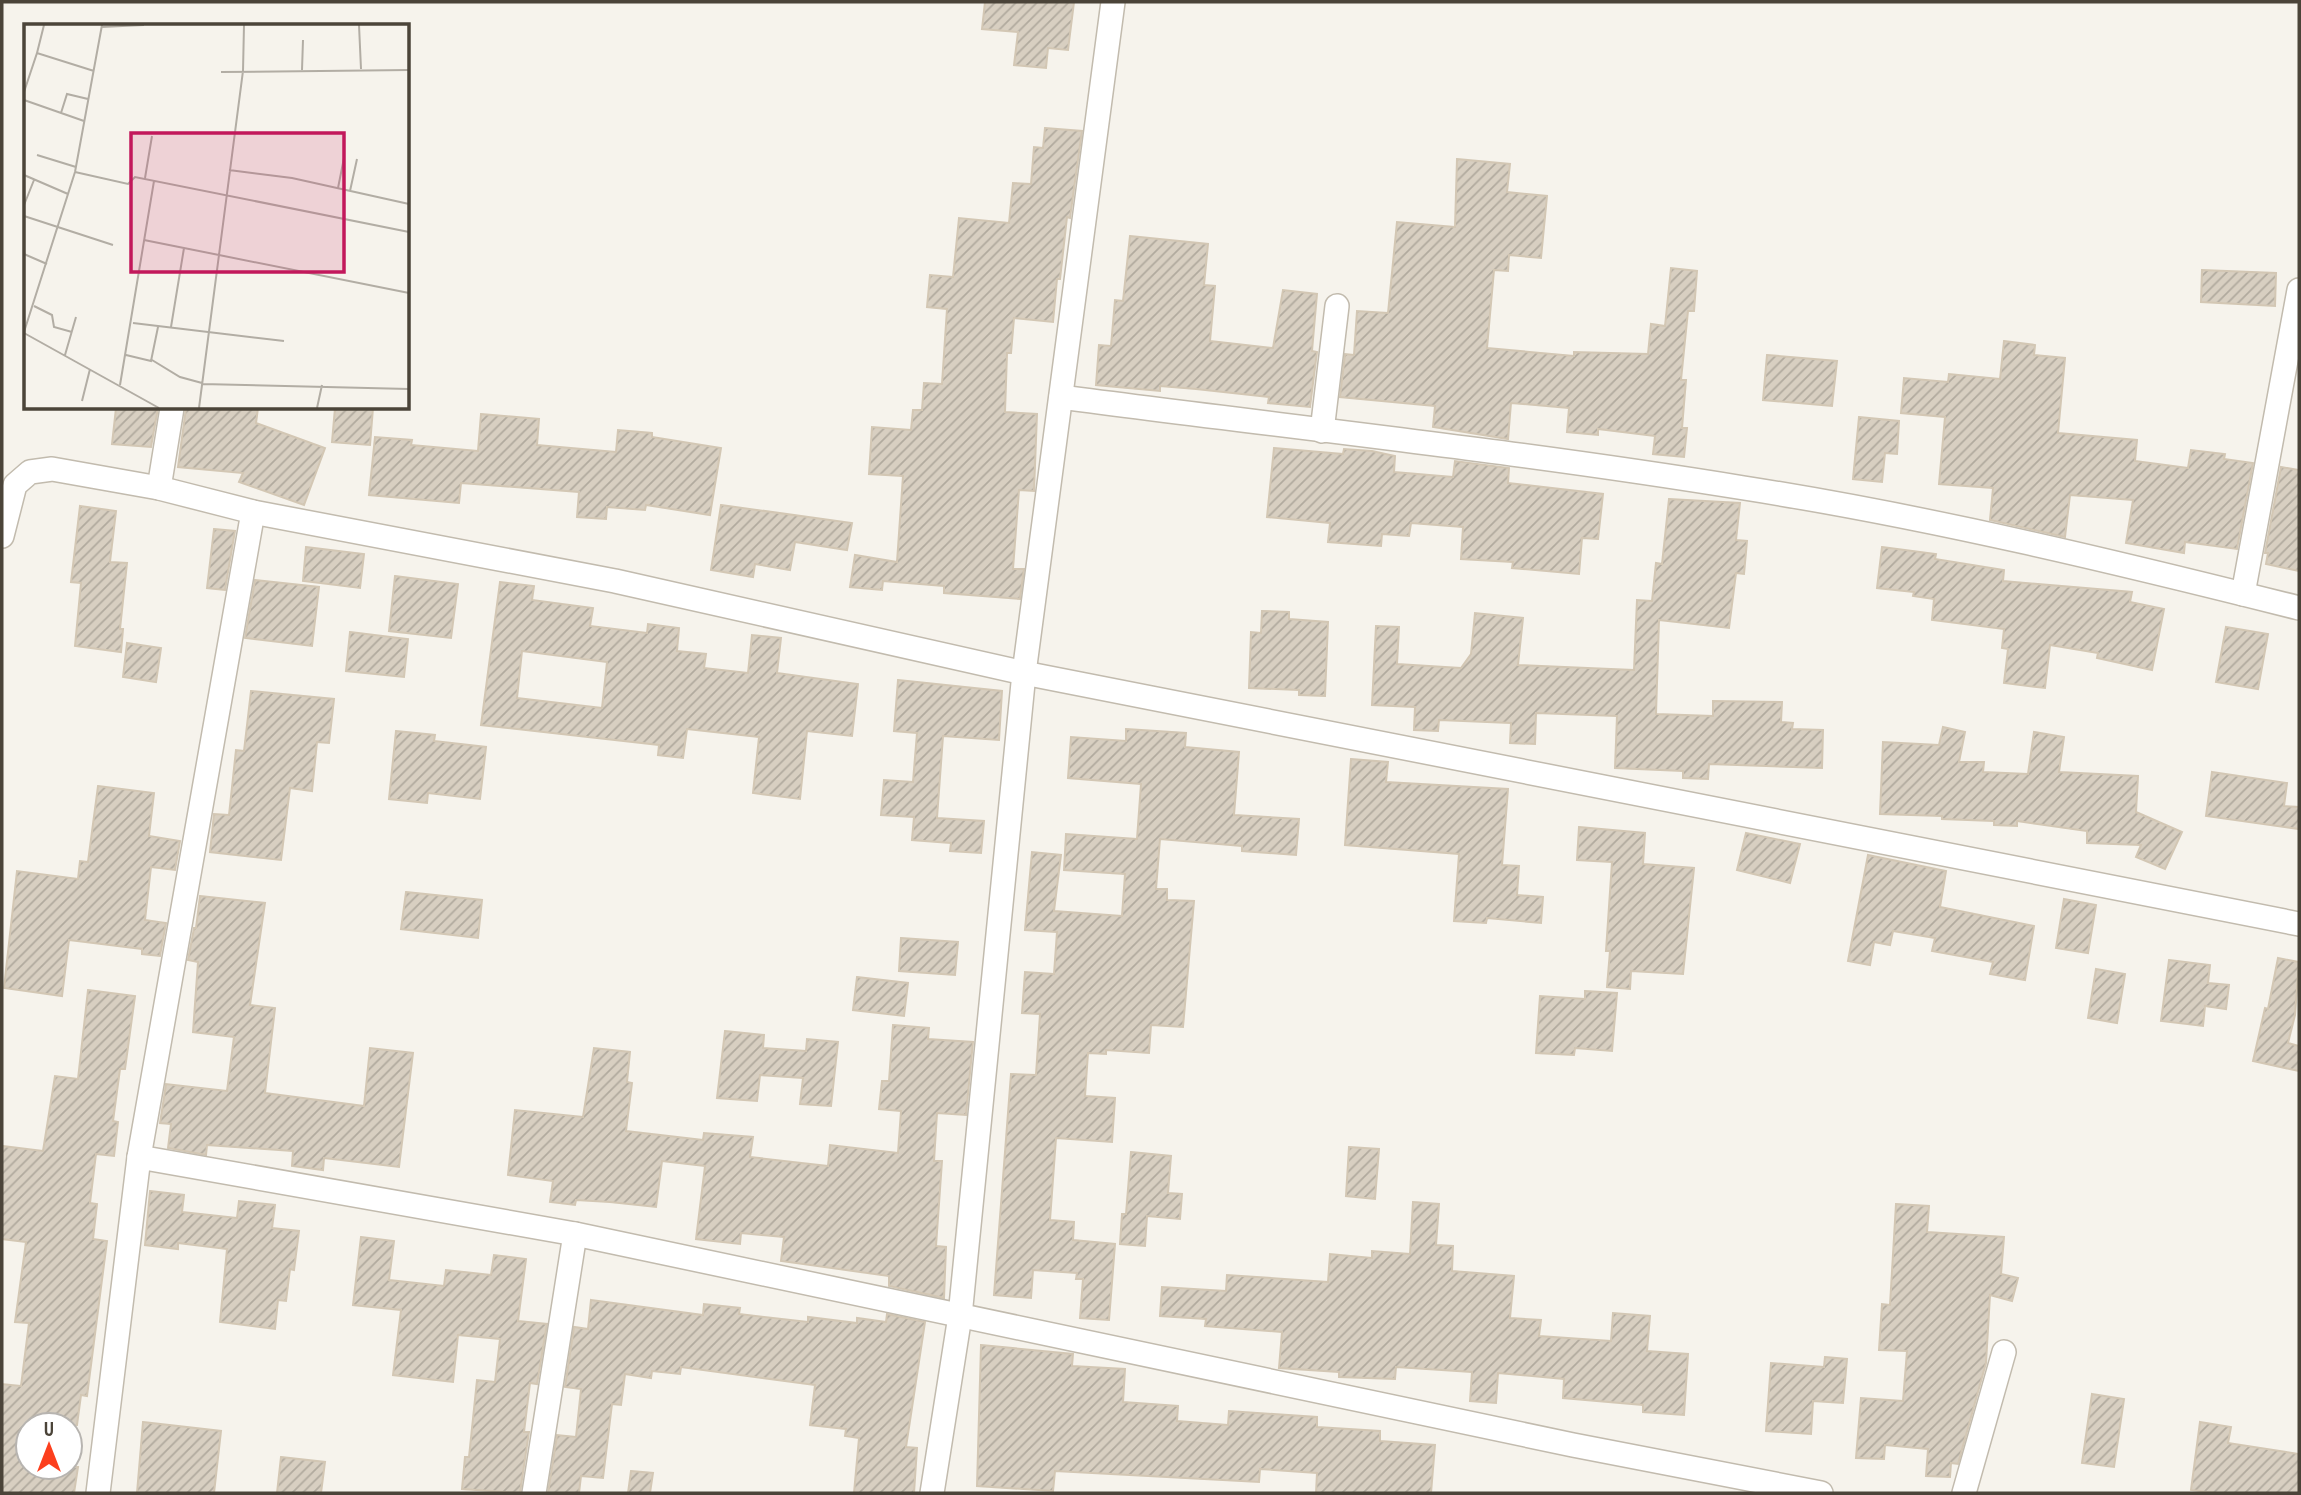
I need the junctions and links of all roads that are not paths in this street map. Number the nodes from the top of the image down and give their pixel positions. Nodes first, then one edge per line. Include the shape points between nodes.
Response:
1 (1113, 2) edge
2 (2299, 290) edge
3 (1337, 306) dead end
4 (1061, 397) junction
5 (172, 410) edge
6 (1322, 431) junction
7 (159, 488) junction
8 (253, 512) junction
9 (2, 536) edge
10 (2243, 594) junction
11 (2299, 608) edge
12 (1024, 673) junction
13 (2299, 925) edge
14 (139, 1157) junction
15 (575, 1234) junction
16 (960, 1315) junction
17 (2004, 1352) dead end
18 (98, 1493) edge
19 (534, 1493) edge
20 (932, 1493) edge
21 (1821, 1493) edge
22 (1964, 1493) edge

1 - 4 street
2 - 10 street
3 - 6 street
4 - 6 street
4 - 12 street
5 - 7 street
6 - 10 street via 1746,488 2003,538
7 - 8 street
7 - 9 street via 39,469 15,485
8 - 12 street via 615,581
8 - 14 street
10 - 11 street
12 - 13 street
12 - 16 street
14 - 15 street
14 - 18 street
15 - 16 street
15 - 19 street
16 - 20 street
16 - 21 street
17 - 22 street

